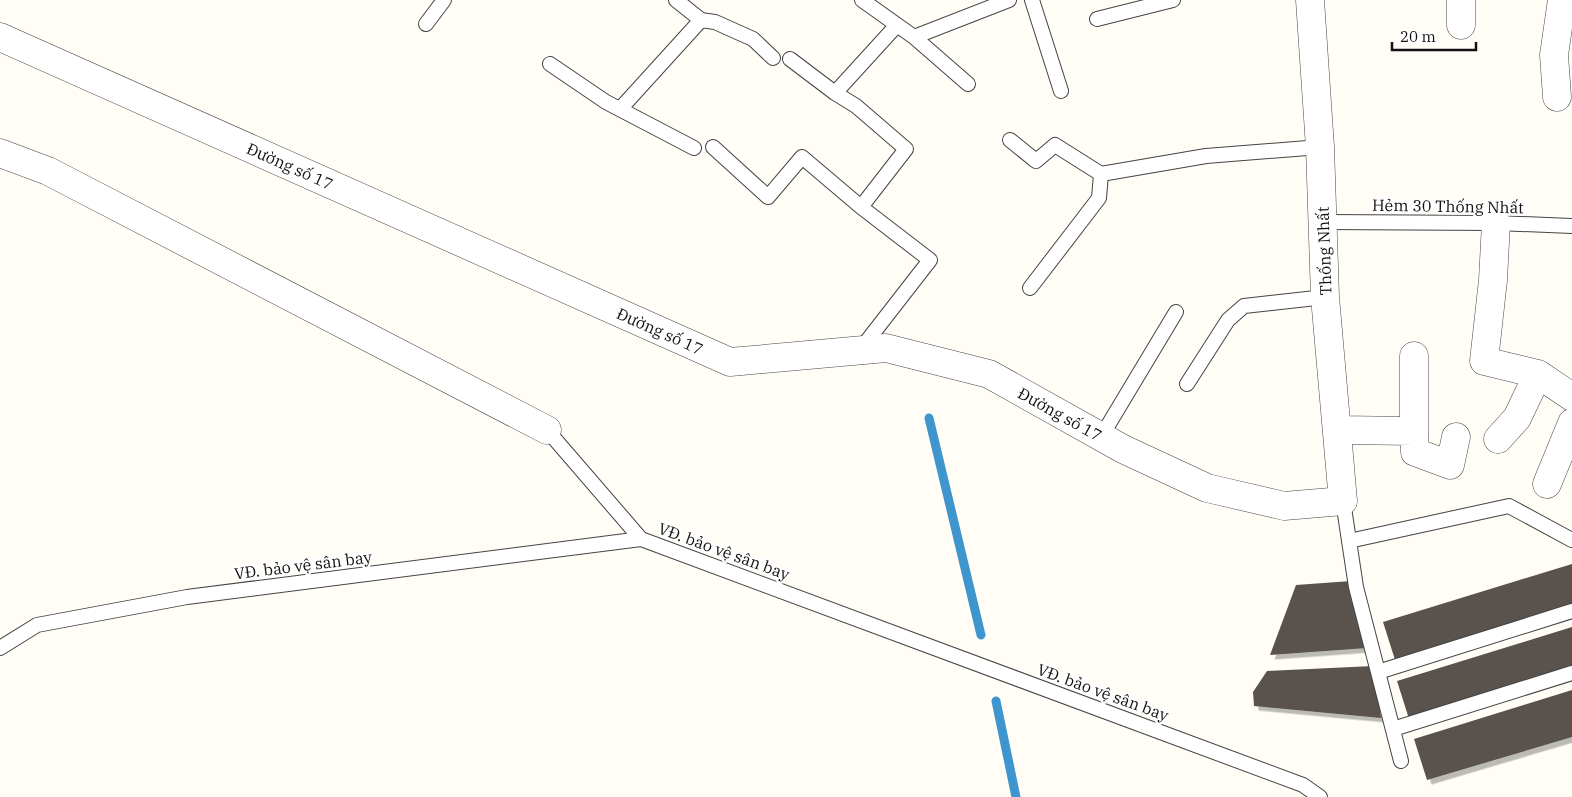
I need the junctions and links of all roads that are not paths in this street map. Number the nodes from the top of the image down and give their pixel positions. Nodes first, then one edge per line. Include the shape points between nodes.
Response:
1 (444, 0) edge
2 (676, 0) edge
3 (862, 0) edge
4 (1009, 0) edge
5 (1032, 0) edge
6 (1173, 0) edge
7 (1310, 0) edge
8 (1562, 0) edge
9 (1150, 2) edge
10 (1097, 19) dead end
11 (701, 20) junction
12 (426, 24) dead end
13 (897, 25) junction
14 (0, 36) edge
15 (914, 37) junction
16 (773, 58) dead end
17 (790, 59) dead end
18 (550, 64) dead end
19 (968, 84) dead end
20 (1061, 91) dead end
21 (835, 93) junction
22 (1557, 97) dead end
23 (621, 108) junction
24 (1010, 140) dead end
25 (713, 147) dead end
26 (1320, 147) junction
27 (694, 148) dead end
28 (0, 153) edge
29 (1101, 174) junction
30 (861, 207) junction
31 (1324, 222) junction
32 (1496, 223) junction
33 (1572, 226) edge
34 (1030, 288) dead end
35 (1326, 297) junction
36 (1176, 312) dead end
37 (860, 350) junction
38 (1414, 356) dead end
39 (1538, 374) junction
40 (1186, 384) dead end
41 (1572, 397) edge
42 (1572, 424) edge
43 (547, 430) joint
44 (1338, 430) junction
45 (1414, 431) junction
46 (1101, 437) junction
47 (1456, 437) dead end
48 (1498, 438) dead end
49 (1547, 484) dead end
50 (1343, 501) junction
51 (641, 539) junction
52 (1572, 540) edge
53 (1349, 542) junction
54 (1572, 611) edge
55 (0, 648) edge
56 (1378, 672) junction
57 (1572, 673) edge
58 (1393, 729) junction
59 (1401, 761) dead end
60 (1320, 797) edge

1 - 12 lane
2 - 11 lane
3 - 13 lane
4 - 15 lane
5 - 20 lane
6 - 9 lane
7 - 26 street, Thống Nhất
8 - 22 street via 1554,55
9 - 10 lane
11 - 16 lane via 715,22 753,39
11 - 23 lane
13 - 15 lane
13 - 21 lane
14 - 37 street, Đường số 17 via 730,362
15 - 19 lane
17 - 21 lane
18 - 23 lane via 606,102
21 - 30 lane via 856,106 906,149
23 - 27 lane
24 - 29 lane via 1036,162 1056,145
25 - 30 lane via 768,197 802,157
26 - 29 lane via 1206,156
26 - 31 street, Thống Nhất
28 - 43 street via 48,171
29 - 34 lane via 1099,198
30 - 37 lane via 930,260
31 - 32 lane, Hẻm 30 Thống Nhất
31 - 35 street, Thống Nhất
32 - 33 lane, Hẻm 30 Thống Nhất
32 - 39 street via 1484,361
35 - 40 lane via 1244,306 1228,320
35 - 44 street, Thống Nhất
36 - 46 lane
37 - 46 street, Đường số 17 via 886,348 989,374
38 - 45 street
39 - 41 street
39 - 48 street via 1516,418
42 - 49 street
43 - 51 lane
44 - 45 street
44 - 50 street, Thống Nhất
45 - 47 street via 1415,452 1450,465
46 - 50 street, Đường số 17 via 1207,488 1284,506
50 - 53 lane
51 - 55 lane, VĐ. bảo vệ sân bay via 187,597 37,625
51 - 60 lane, VĐ. bảo vệ sân bay via 1303,785
52 - 53 lane via 1509,506
53 - 56 lane via 1356,587
54 - 56 lane
56 - 58 lane
57 - 58 lane
58 - 59 lane

